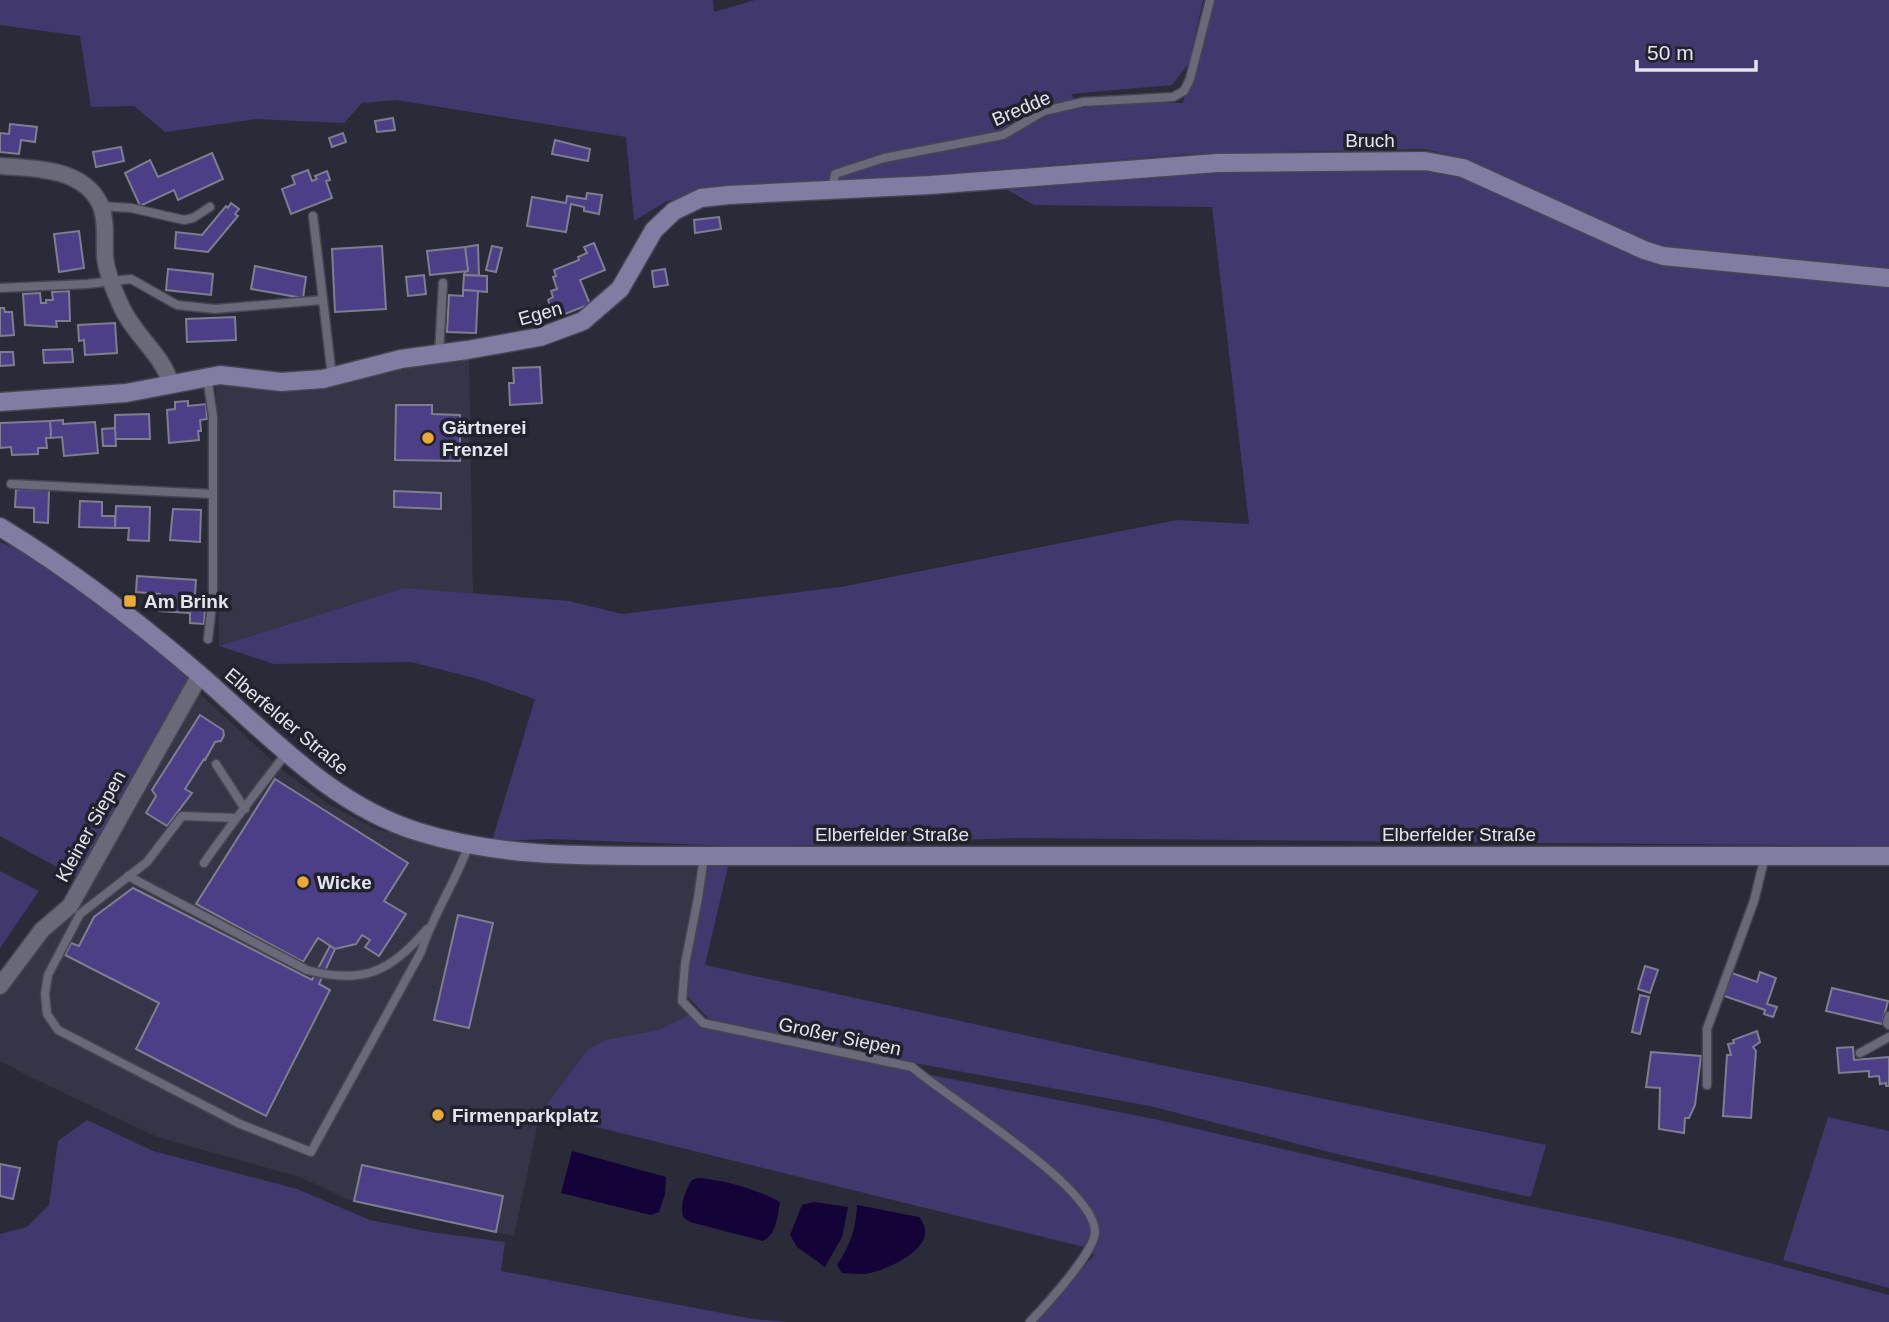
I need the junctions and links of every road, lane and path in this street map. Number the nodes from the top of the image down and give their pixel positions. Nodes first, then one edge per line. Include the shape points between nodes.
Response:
1 (1210, 0) edge
2 (0, 166) edge
3 (832, 190) junction
4 (101, 206) junction
5 (210, 207) dead end
6 (313, 216) dead end
7 (1889, 278) edge
8 (112, 281) junction
9 (443, 283) dead end
10 (0, 288) edge
11 (323, 300) junction
12 (439, 354) junction
13 (207, 377) junction
14 (332, 377) junction
15 (171, 384) junction
16 (0, 402) edge
17 (11, 484) dead end
18 (213, 494) junction
19 (0, 527) edge
20 (208, 639) dead end
21 (200, 675) junction
22 (287, 752) junction
23 (216, 764) dead end
24 (245, 809) junction
25 (235, 818) junction
26 (469, 844) junction
27 (704, 856) junction
28 (1765, 856) junction
29 (1889, 856) edge
30 (204, 863) dead end
31 (128, 876) junction
32 (430, 925) junction
33 (0, 986) edge
34 (1889, 1016) edge
35 (1889, 1025) edge
36 (1889, 1037) edge
37 (1860, 1053) dead end
38 (1707, 1086) dead end
39 (1030, 1322) edge

1 - 3 lane, Bredde via 1190,79 1184,91 1173,97 1083,102 1044,111 1003,135 884,158 835,174
2 - 4 street via 50,170 73,178 91,191
3 - 7 main road, Bruch via 1217,163 1425,160 1463,167 1663,256
3 - 12 main road, Egen via 701,198 674,211 654,230 620,289 583,321 540,337
4 - 5 lane via 184,220
4 - 8 street
6 - 11 lane
8 - 10 lane
8 - 11 lane via 131,279 177,305 202,308
8 - 15 street via 123,310 161,362
9 - 12 lane
11 - 14 lane
12 - 14 main road, Egen
13 - 14 main road, Egen via 237,375 281,382
13 - 15 main road, Egen
13 - 18 lane via 213,417
15 - 16 main road, Egen via 126,393
17 - 18 lane
18 - 20 lane via 213,596
19 - 21 main road, Elberfelder Straße via 83,581
21 - 22 main road, Elberfelder Straße
21 - 33 street, Kleiner Siepen via 69,906 42,930
22 - 24 lane
22 - 26 main road, Elberfelder Straße via 332,789 377,816
23 - 24 lane
24 - 25 lane
25 - 30 lane
25 - 31 lane via 183,816 147,862
26 - 27 main road, Elberfelder Straße via 539,854
26 - 32 lane
27 - 28 main road, Elberfelder Straße
27 - 39 lane, Großer Siepen via 682,1001 703,1023 912,1067 1026,1152 1091,1215 1095,1231 1088,1251
28 - 29 main road, Elberfelder Straße
28 - 38 lane via 1754,901 1707,1029
31 - 32 lane via 307,970 332,977 375,972 412,947
31 - 32 lane via 80,914 48,975 47,1014 58,1030 119,1062 240,1124 311,1152 421,952
34 - 35 lane
36 - 37 lane

